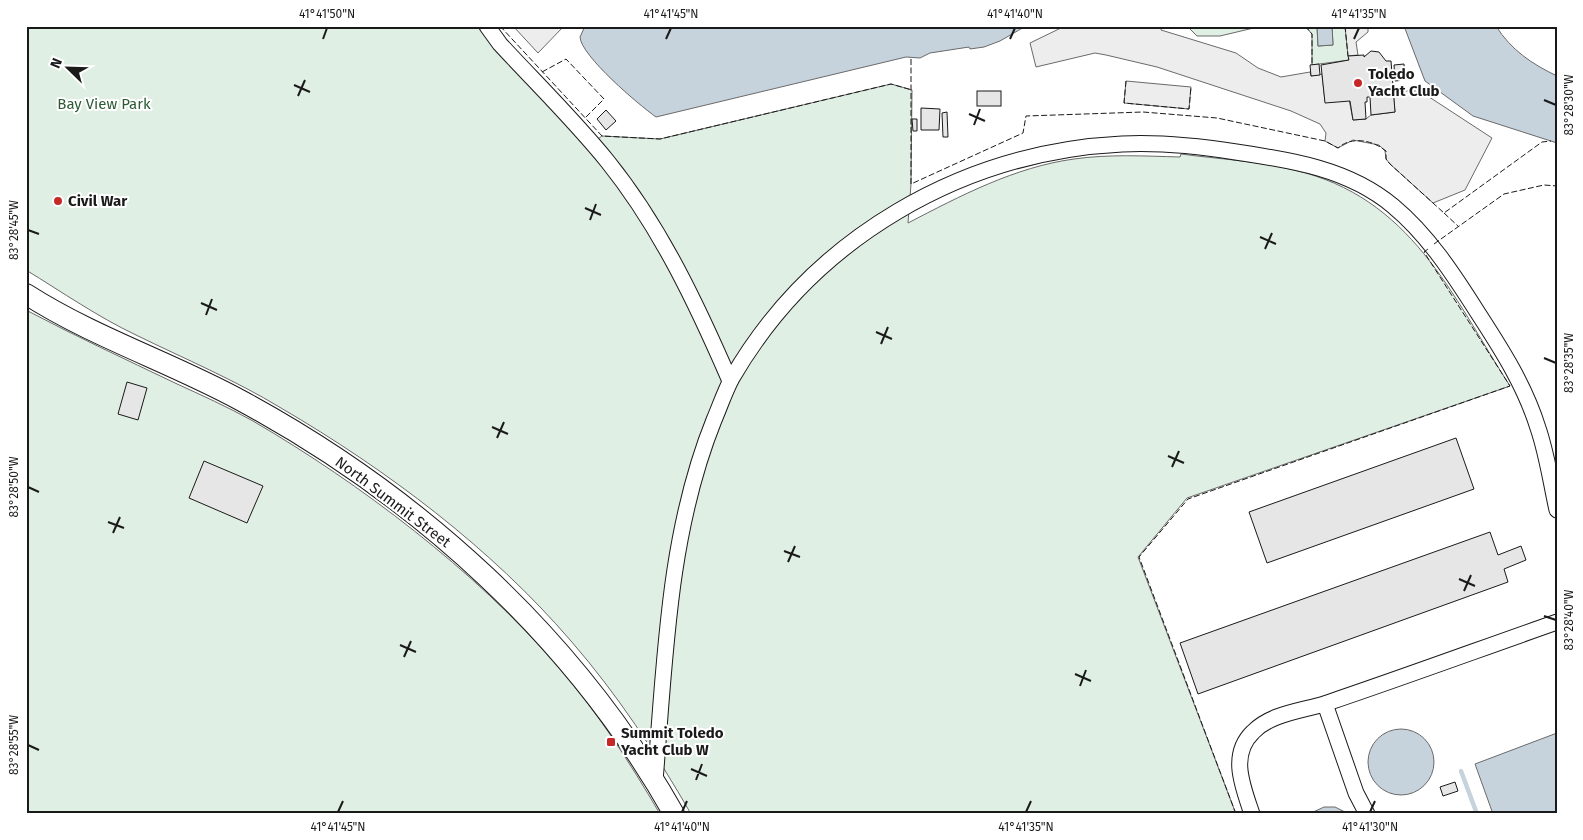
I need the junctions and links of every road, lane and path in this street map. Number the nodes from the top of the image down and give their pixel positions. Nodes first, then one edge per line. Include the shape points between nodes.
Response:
1 (486, 26) edge
2 (26, 294) edge
3 (730, 381) junction
4 (1557, 510) edge
5 (1557, 622) edge
6 (1325, 704) junction
7 (655, 781) junction
8 (674, 814) edge
9 (1252, 814) edge
10 (1367, 814) edge

1 - 3 street via 608,162 641,207 682,277
2 - 7 main road, North Summit Street via 60,314 239,399 384,491 471,562 529,618 585,680
3 - 4 street via 776,316 828,261 871,227 951,183 983,170 1050,153 1122,144 1169,144 1258,155 1338,174 1391,204 1412,223 1447,265 1523,387 1540,431
3 - 7 street via 704,445 683,518 671,607
5 - 6 street
6 - 9 street via 1267,721 1252,732 1240,754 1239,775
6 - 10 street via 1356,793
7 - 8 main road, North Summit Street

